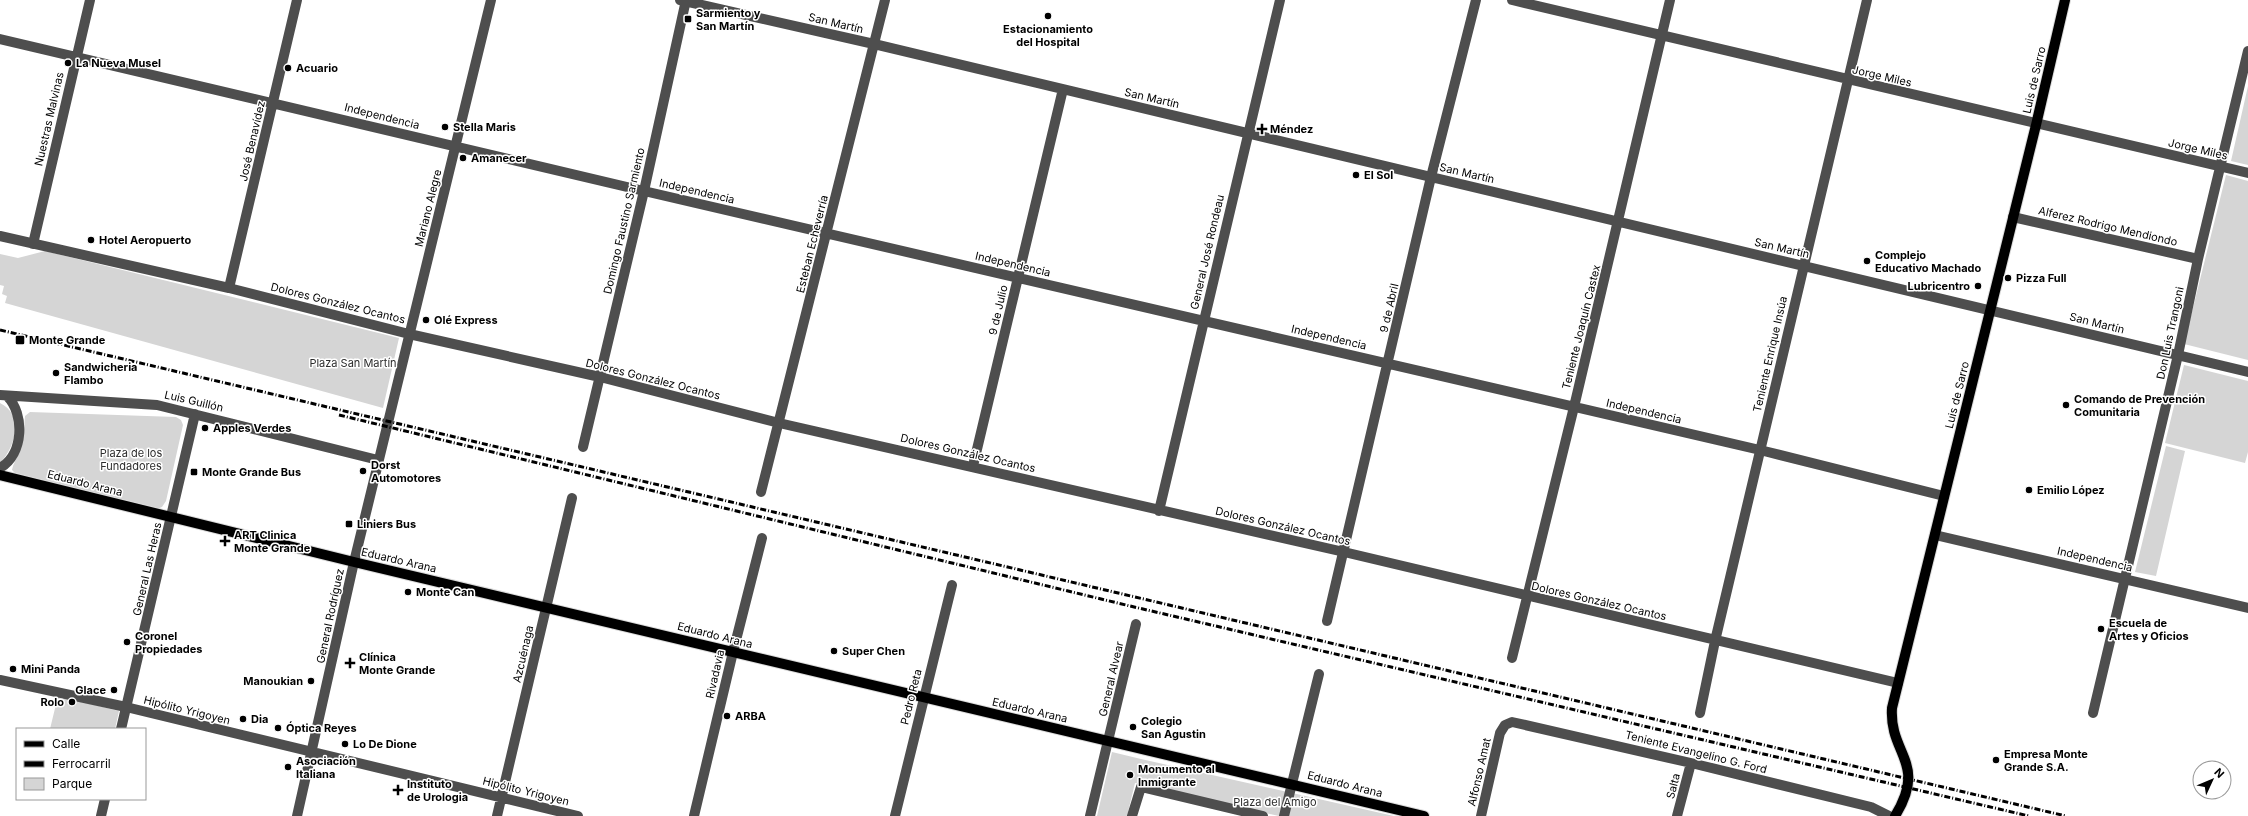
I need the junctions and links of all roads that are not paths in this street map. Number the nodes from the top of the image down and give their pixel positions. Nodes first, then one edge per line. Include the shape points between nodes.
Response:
1 (90, 0) edge
2 (297, 0) edge
3 (490, 0) edge
4 (684, 0) edge
5 (885, 0) edge
6 (1280, 0) edge
7 (1476, 0) edge
8 (1512, 0) edge
9 (1670, 0) edge
10 (1867, 0) edge
11 (2065, 0) edge
12 (1662, 36) junction
13 (0, 39) edge
14 (874, 44) junction
15 (2248, 51) edge
16 (76, 57) junction
17 (1848, 80) junction
18 (1063, 89) junction
19 (273, 102) junction
20 (2036, 125) junction
21 (1248, 133) junction
22 (456, 146) junction
23 (2220, 167) junction
24 (2248, 173) edge
25 (1431, 178) junction
26 (644, 191) junction
27 (2013, 217) junction
28 (1618, 221) junction
29 (827, 234) junction
30 (0, 236) edge
31 (33, 244) junction
32 (2198, 259) junction
33 (1803, 265) junction
34 (1018, 278) junction
35 (230, 288) junction
36 (1990, 310) junction
37 (1203, 320) junction
38 (410, 334) junction
39 (2178, 355) junction
40 (1389, 364) junction
41 (2248, 372) edge
42 (600, 377) junction
43 (3, 395) edge
44 (1574, 407) junction
45 (196, 414) junction
46 (387, 420) joint
47 (780, 423) junction
48 (583, 447) dead end
49 (1760, 450) junction
50 (378, 460) junction
51 (973, 466) junction
52 (0, 468) edge
53 (0, 475) edge
54 (761, 492) dead end
55 (1944, 496) junction
56 (572, 498) dead end
57 (1159, 511) junction
58 (171, 517) junction
59 (1935, 536) junction
60 (762, 538) dead end
61 (1344, 552) junction
62 (354, 562) junction
63 (2125, 579) junction
64 (952, 585) dead end
65 (1527, 596) junction
66 (546, 607) junction
67 (2248, 608) edge
68 (1327, 621) dead end
69 (1136, 624) dead end
70 (1715, 641) junction
71 (733, 652) junction
72 (1512, 658) dead end
73 (1319, 674) dead end
74 (0, 680) edge
75 (1898, 683) junction
76 (923, 697) junction
77 (126, 707) junction
78 (1700, 713) dead end
79 (2093, 713) dead end
80 (121, 728) edge
81 (1500, 733) joint
82 (1108, 740) junction
83 (312, 752) junction
84 (1691, 763) junction
85 (1291, 784) junction
86 (501, 798) junction
87 (105, 800) edge
88 (101, 816) edge
89 (297, 816) edge
90 (497, 816) edge
91 (578, 816) edge
92 (694, 816) edge
93 (895, 816) edge
94 (1090, 816) edge
95 (1132, 816) edge
96 (1263, 816) edge
97 (1284, 816) edge
98 (1424, 816) edge
99 (1481, 816) edge
100 (1677, 816) edge
101 (1889, 816) edge
102 (1894, 816) edge

1 - 16 street, Nuestras Malvinas
2 - 19 street, José Benavídez
3 - 22 street, Mariano Alegre
4 - 14 street, San Martín
4 - 26 street, Domingo Faustino Sarmiento
5 - 14 street, Esteban Echeverría
6 - 21 street, General José Rondeau
7 - 25 street, 9 de Abril
8 - 12 street, Jorge Miles
9 - 12 street, Teniente Joaquín Castex
10 - 17 street, Teniente Enrique Insúa
11 - 20 main road, Luis de Sarro
12 - 17 street, Jorge Miles
12 - 28 street, Teniente Joaquín Castex
13 - 16 street, Independencia
14 - 18 street, San Martín
14 - 29 street, Esteban Echeverría
15 - 23 street, Don Luis Trangoni
16 - 19 street, Independencia
16 - 31 street, Nuestras Malvinas
17 - 20 street, Jorge Miles
17 - 33 street, Teniente Enrique Insúa
18 - 21 street, San Martín
18 - 34 street, 9 de Julio
19 - 22 street, Independencia
19 - 35 street, José Benavídez
20 - 23 street, Jorge Miles
20 - 27 main road, Luis de Sarro
21 - 25 street, San Martín
21 - 37 street, General José Rondeau
22 - 26 street, Independencia
22 - 38 street, Mariano Alegre
23 - 24 street, Jorge Miles
23 - 32 street, Don Luis Trangoni
25 - 28 street, San Martín
25 - 40 street, 9 de Abril
26 - 29 street, Independencia
26 - 42 street, Domingo Faustino Sarmiento
27 - 32 street, Alferez Rodrigo Mendiondo
27 - 36 main road, Luis de Sarro
28 - 33 street, San Martín
28 - 44 street, Teniente Joaquín Castex
29 - 34 street, Independencia
29 - 47 street, Esteban Echeverría
30 - 31 street, Dolores González Ocantos
31 - 35 street, Dolores González Ocantos
32 - 39 street, Don Luis Trangoni
33 - 36 street, San Martín
33 - 49 street, Teniente Enrique Insúa
34 - 37 street, Independencia
34 - 51 street, 9 de Julio
35 - 38 street, Dolores González Ocantos
36 - 39 street, San Martín
36 - 55 main road, Luis de Sarro
37 - 40 street, Independencia
37 - 57 street, General José Rondeau
38 - 42 street, Dolores González Ocantos
38 - 46 street, Mariano Alegre
39 - 41 street, San Martín
39 - 63 street, Don Luis Trangoni
40 - 44 street, Independencia
40 - 61 street, 9 de Abril
42 - 47 street, Dolores González Ocantos
42 - 48 street, Domingo Faustino Sarmiento
43 - 45 street, Luis Guillón via 157,405
43 - 52 street via 16,407 19,417 18,439 11,456
44 - 49 street, Independencia
44 - 65 street, Teniente Joaquín Castex
45 - 50 street, Luis Guillón
45 - 58 street, General Las Heras
46 - 50 street, General Rodríguez
47 - 51 street, Dolores González Ocantos
47 - 54 street, Esteban Echeverría
49 - 55 street, Independencia
49 - 70 street, Teniente Enrique Insúa
50 - 62 street, General Rodríguez
51 - 57 street, Dolores González Ocantos
53 - 58 main road, Eduardo Arana
55 - 59 main road, Luis de Sarro
56 - 66 street, Azcuénaga
57 - 61 street, Dolores González Ocantos
58 - 62 main road, Eduardo Arana
58 - 77 street, General Las Heras
59 - 63 street, Independencia
59 - 75 main road, Luis de Sarro
60 - 71 street, Rivadavia
61 - 65 street, Dolores González Ocantos
61 - 68 street, 9 de Abril
62 - 66 main road, Eduardo Arana
62 - 83 street, General Rodríguez
63 - 67 street, Independencia
63 - 79 street, Don Luis Trangoni
64 - 76 street, Pedro Reta
65 - 70 street, Dolores González Ocantos
65 - 72 street, Teniente Joaquín Castex
66 - 71 main road, Eduardo Arana
66 - 86 street, Azcuénaga
69 - 82 street, General Alvear
70 - 75 street, Dolores González Ocantos
70 - 78 street, Teniente Enrique Insúa
71 - 76 main road, Eduardo Arana
71 - 92 street, Rivadavia
73 - 85 street
74 - 77 street, Hipólito Yrigoyen
75 - 102 main road, Luis de Sarro via 1891,717 1909,771 1906,794
76 - 82 main road, Eduardo Arana
76 - 93 street, Pedro Reta
77 - 80 street, General Las Heras
77 - 83 street, Hipólito Yrigoyen
81 - 84 street, Teniente Evangelino G. Ford via 1505,725 1519,722
81 - 99 street, Alfonso Amat
82 - 85 main road, Eduardo Arana
82 - 94 street, General Alvear
83 - 86 street, Hipólito Yrigoyen
83 - 89 street, General Rodríguez
84 - 100 street, Salta
84 - 101 street, Teniente Evangelino G. Ford via 1871,807
85 - 97 street
85 - 98 main road, Eduardo Arana
86 - 90 street, Azcuénaga
86 - 91 street, Hipólito Yrigoyen
87 - 88 street
95 - 96 street via 1138,790 1145,788

